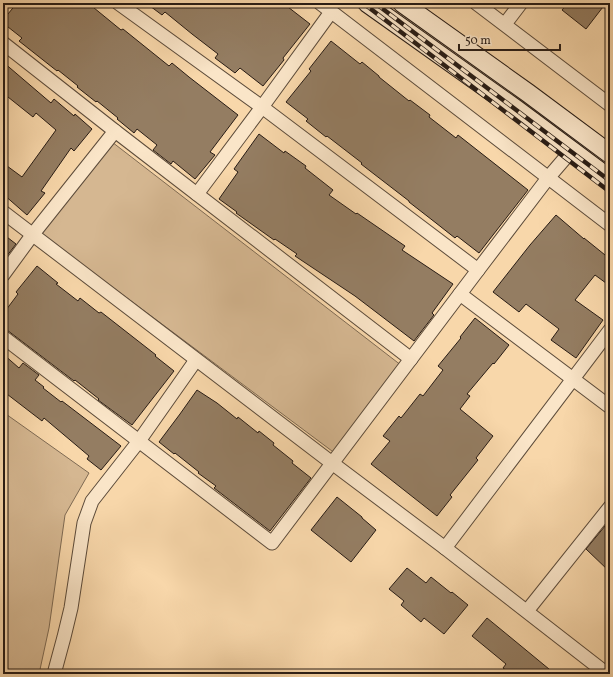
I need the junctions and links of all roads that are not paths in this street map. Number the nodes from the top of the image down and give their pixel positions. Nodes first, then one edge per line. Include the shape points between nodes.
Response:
1 (118, 3) edge
2 (320, 3) edge
3 (367, 3) edge
4 (402, 3) edge
5 (476, 3) edge
6 (521, 3) edge
7 (331, 12) junction
8 (504, 24) junction
9 (3, 43) edge
10 (610, 105) edge
11 (262, 107) junction
12 (115, 131) junction
13 (572, 150) junction
14 (610, 154) edge
15 (548, 178) junction
16 (610, 179) edge
17 (197, 194) junction
18 (3, 212) edge
19 (610, 225) edge
20 (33, 234) junction
21 (478, 270) junction
22 (3, 275) edge
23 (460, 294) junction
24 (610, 330) edge
25 (3, 337) edge
26 (411, 359) junction
27 (196, 360) junction
28 (574, 379) junction
29 (610, 407) edge
30 (139, 441) junction
31 (332, 463) junction
32 (610, 507) edge
33 (445, 548) junction
34 (527, 611) junction
35 (54, 674) edge
36 (607, 674) edge

1 - 11 street
2 - 7 street
3 - 13 main road
4 - 14 main road
5 - 8 street
6 - 8 street
7 - 11 street
7 - 15 street
8 - 10 street
9 - 12 street
11 - 17 street
11 - 21 street
12 - 17 street
12 - 20 street
13 - 15 street
13 - 16 main road
15 - 19 street
15 - 21 street
17 - 26 street
18 - 20 street
20 - 22 street
20 - 27 street
21 - 23 street
23 - 26 street
23 - 28 street
24 - 28 street
25 - 30 street
26 - 31 street
27 - 30 street
27 - 31 street
28 - 29 street
28 - 33 street
30 - 31 street via 272,543
30 - 35 street via 92,501 84,523 71,608
31 - 33 street
32 - 34 street
33 - 34 street
34 - 36 street

